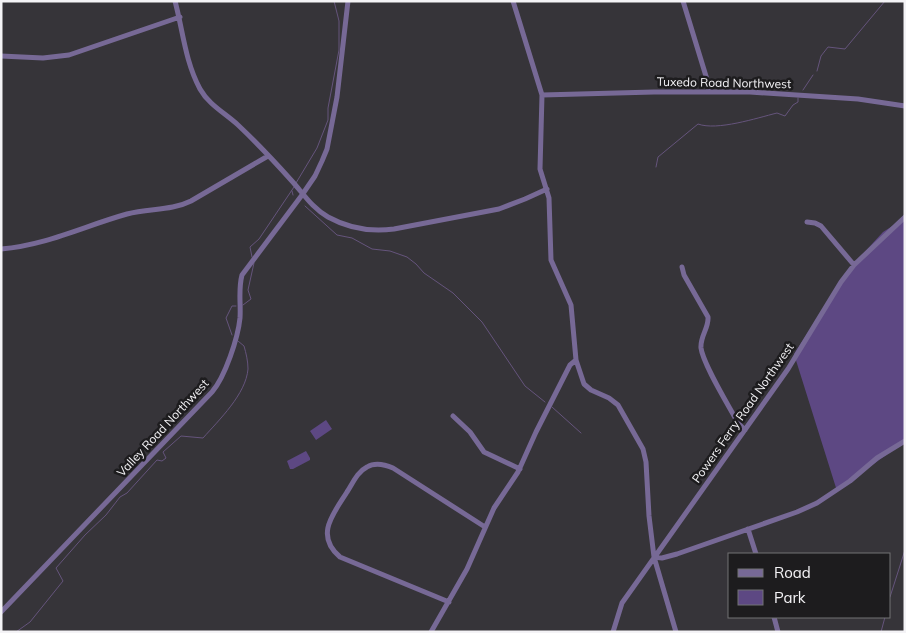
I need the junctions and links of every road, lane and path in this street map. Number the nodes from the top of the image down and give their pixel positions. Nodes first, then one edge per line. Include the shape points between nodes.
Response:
1 (175, 1) edge
2 (348, 1) edge
3 (513, 1) edge
4 (683, 1) edge
5 (180, 17) junction
6 (1, 56) edge
7 (709, 91) junction
8 (542, 95) junction
9 (905, 106) edge
10 (268, 156) junction
11 (547, 189) junction
12 (302, 195) junction
13 (905, 217) edge
14 (807, 222) dead end
15 (1, 249) edge
16 (854, 265) junction
17 (682, 267) dead end
18 (576, 360) junction
19 (453, 416) dead end
20 (745, 430) junction
21 (905, 441) edge
22 (520, 469) junction
23 (485, 527) junction
24 (748, 529) junction
25 (756, 553) edge
26 (654, 557) junction
27 (449, 602) junction
28 (1, 612) edge
29 (774, 618) edge
30 (431, 632) edge
31 (613, 632) edge
32 (676, 632) edge
33 (778, 632) edge

1 - 5 street
2 - 12 street, Valley Road Northwest via 337,97 327,149
3 - 8 street
4 - 7 street
5 - 6 street via 69,55 44,58
5 - 10 street via 189,64 202,93
7 - 8 street, Tuxedo Road Northwest
7 - 9 street, Tuxedo Road Northwest via 806,95
8 - 11 street via 540,169
10 - 12 street
10 - 15 street via 179,206 130,213 45,242
11 - 12 street via 499,209 383,230 363,229 336,221
11 - 18 street via 552,260 571,305
12 - 28 street, Valley Road Northwest via 242,275 238,331 216,387
13 - 16 street, Powers Ferry Road Northwest
14 - 16 street via 821,226
16 - 20 street, Powers Ferry Road Northwest
17 - 20 street via 708,317 701,342 703,355 738,423
18 - 22 street via 566,373
18 - 26 street via 584,384 618,405 643,449
19 - 22 street via 484,452
20 - 26 street, Powers Ferry Road Northwest
21 - 24 street via 817,502
22 - 23 street
23 - 27 street
23 - 27 street via 393,468 380,464 360,472 330,520 328,540 340,557
24 - 25 street
24 - 26 street via 677,554
26 - 31 street, Powers Ferry Road Northwest via 622,602
26 - 32 street
27 - 30 street
29 - 33 street

